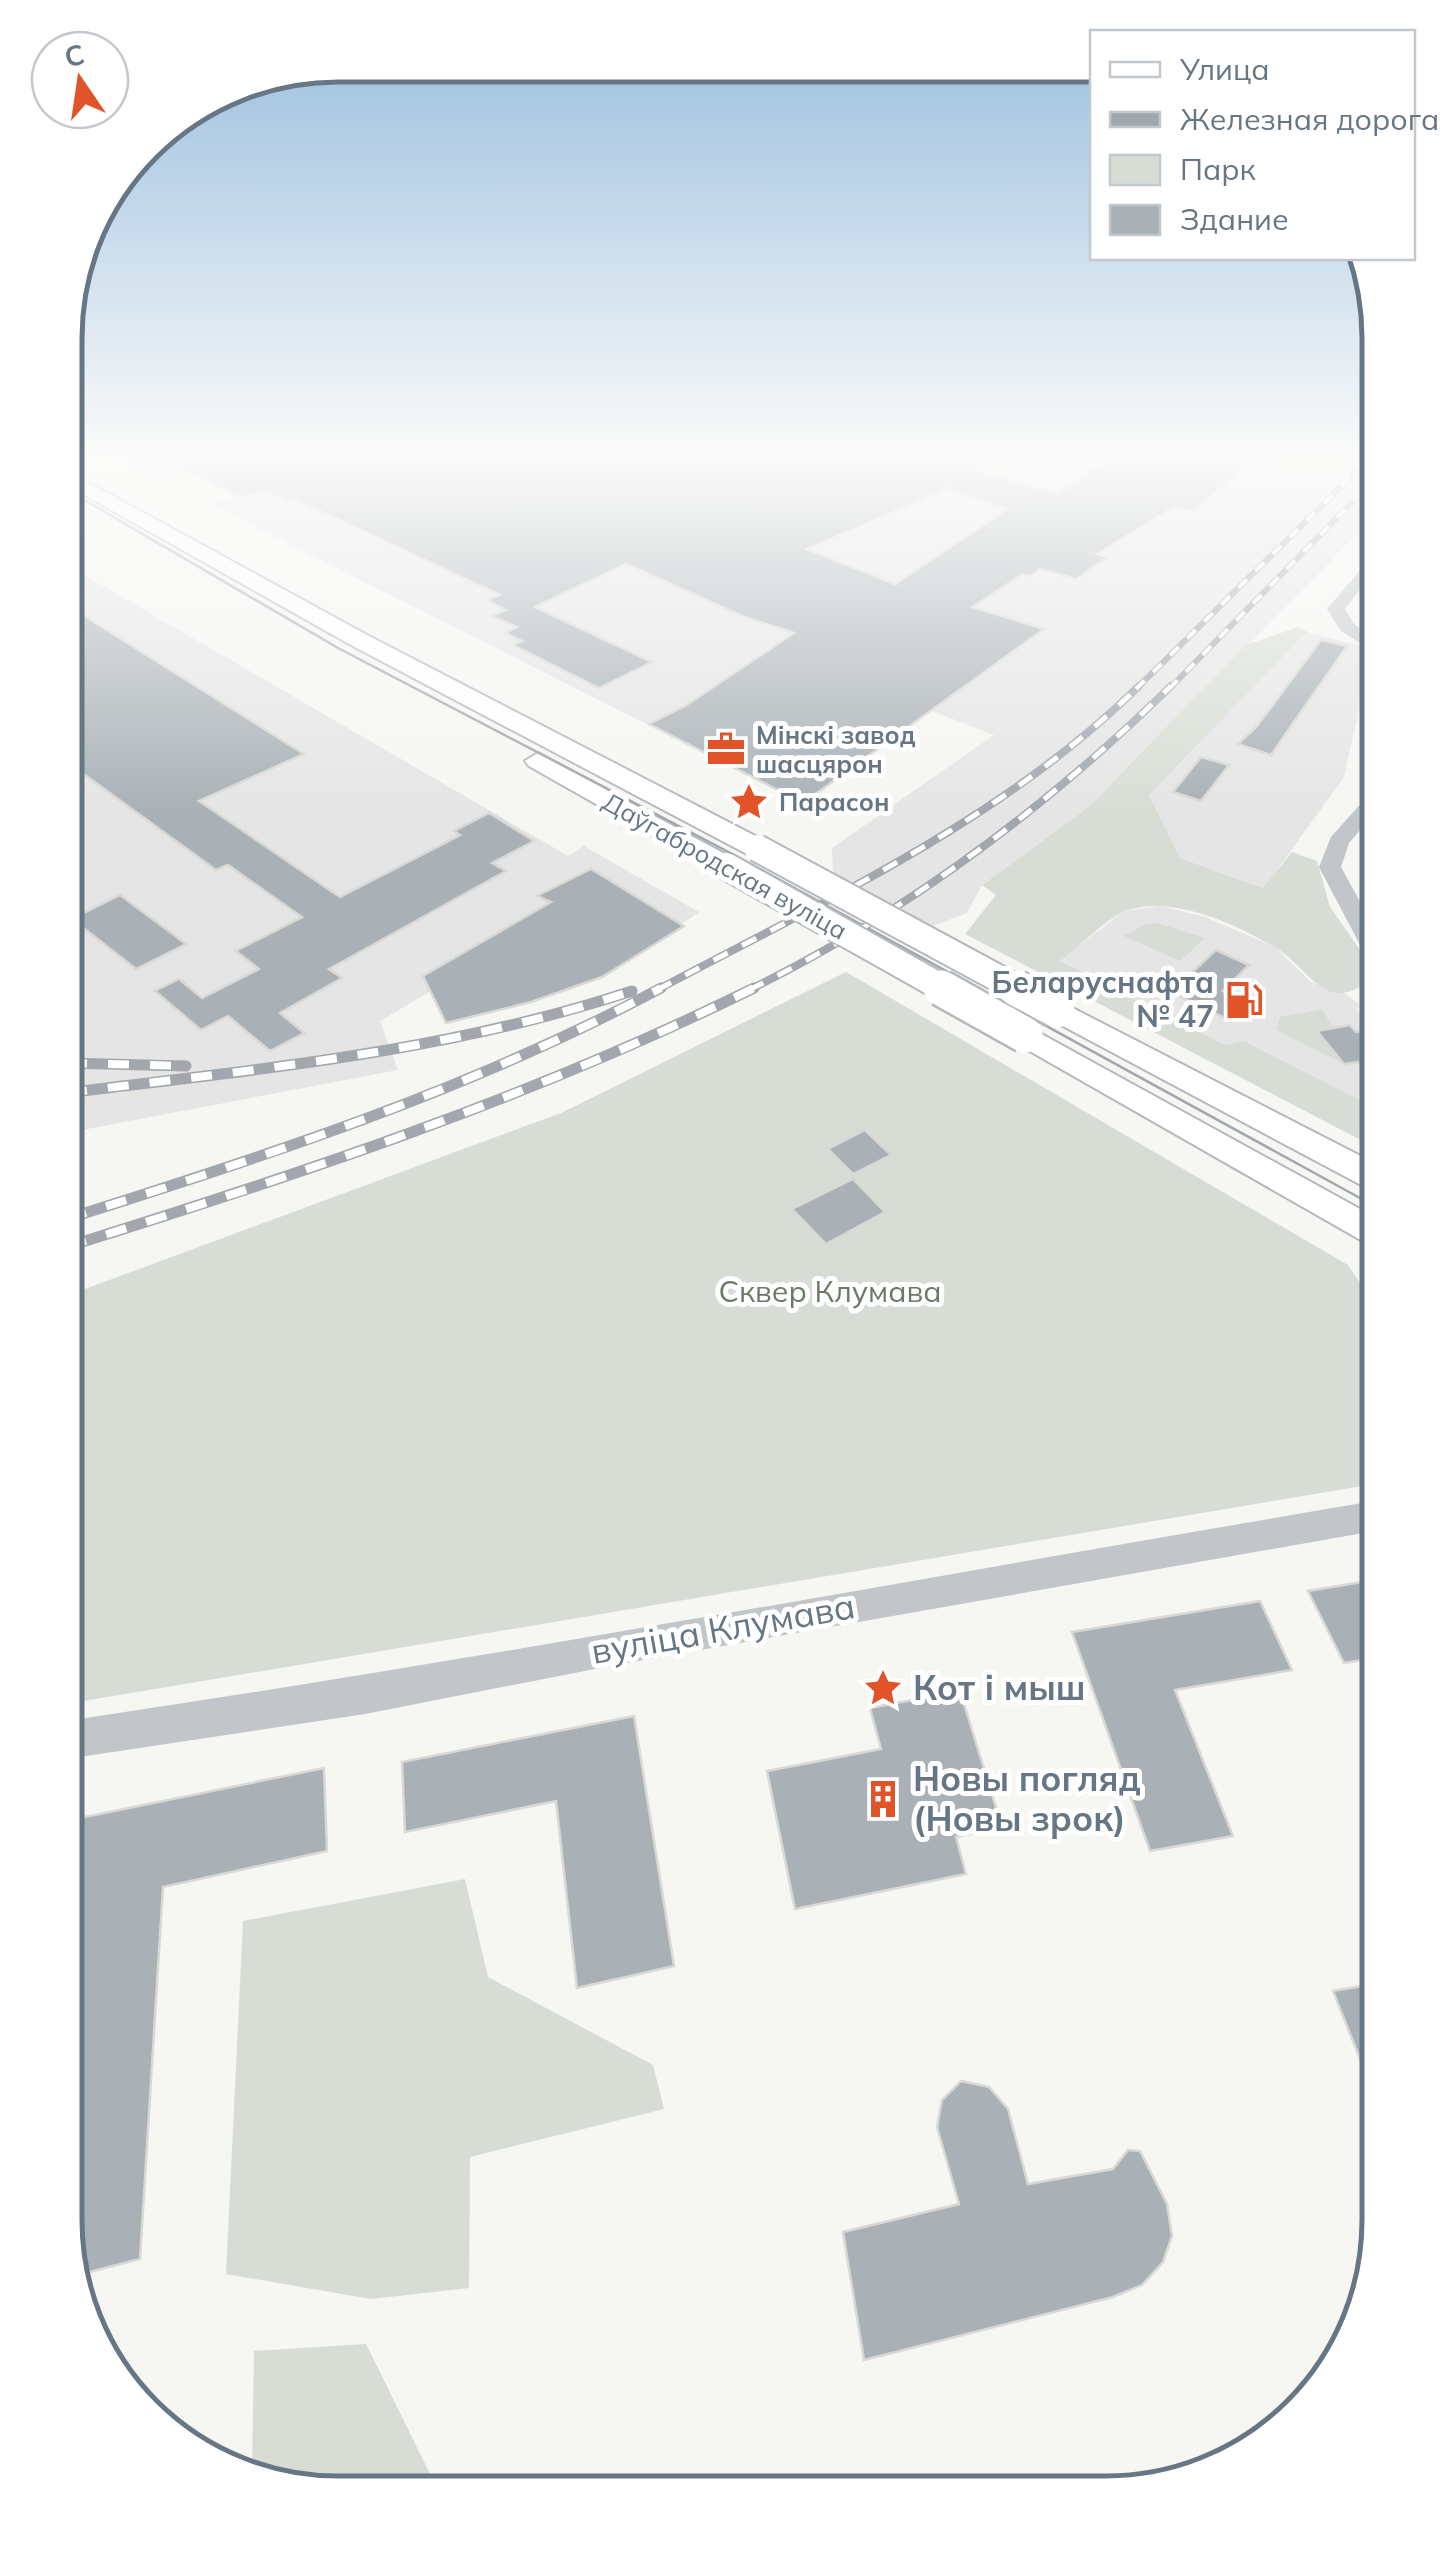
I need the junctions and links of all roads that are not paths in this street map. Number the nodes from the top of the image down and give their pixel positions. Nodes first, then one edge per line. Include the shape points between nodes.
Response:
1 (200, 575) edge
2 (243, 575) edge
3 (1362, 575) edge
4 (1362, 637) edge
5 (1362, 815) edge
6 (1362, 927) edge
7 (1362, 1172) edge
8 (1362, 1227) edge
9 (1362, 1518) edge
10 (82, 1738) edge

1 - 8 main road, Даўгабродская вуліца, bridge
2 - 7 main road, Даўгабродская вуліца, bridge
3 - 4 street via 1336,609
5 - 6 street via 1339,842 1330,868
9 - 10 street, вуліца Клумава via 365,1695

